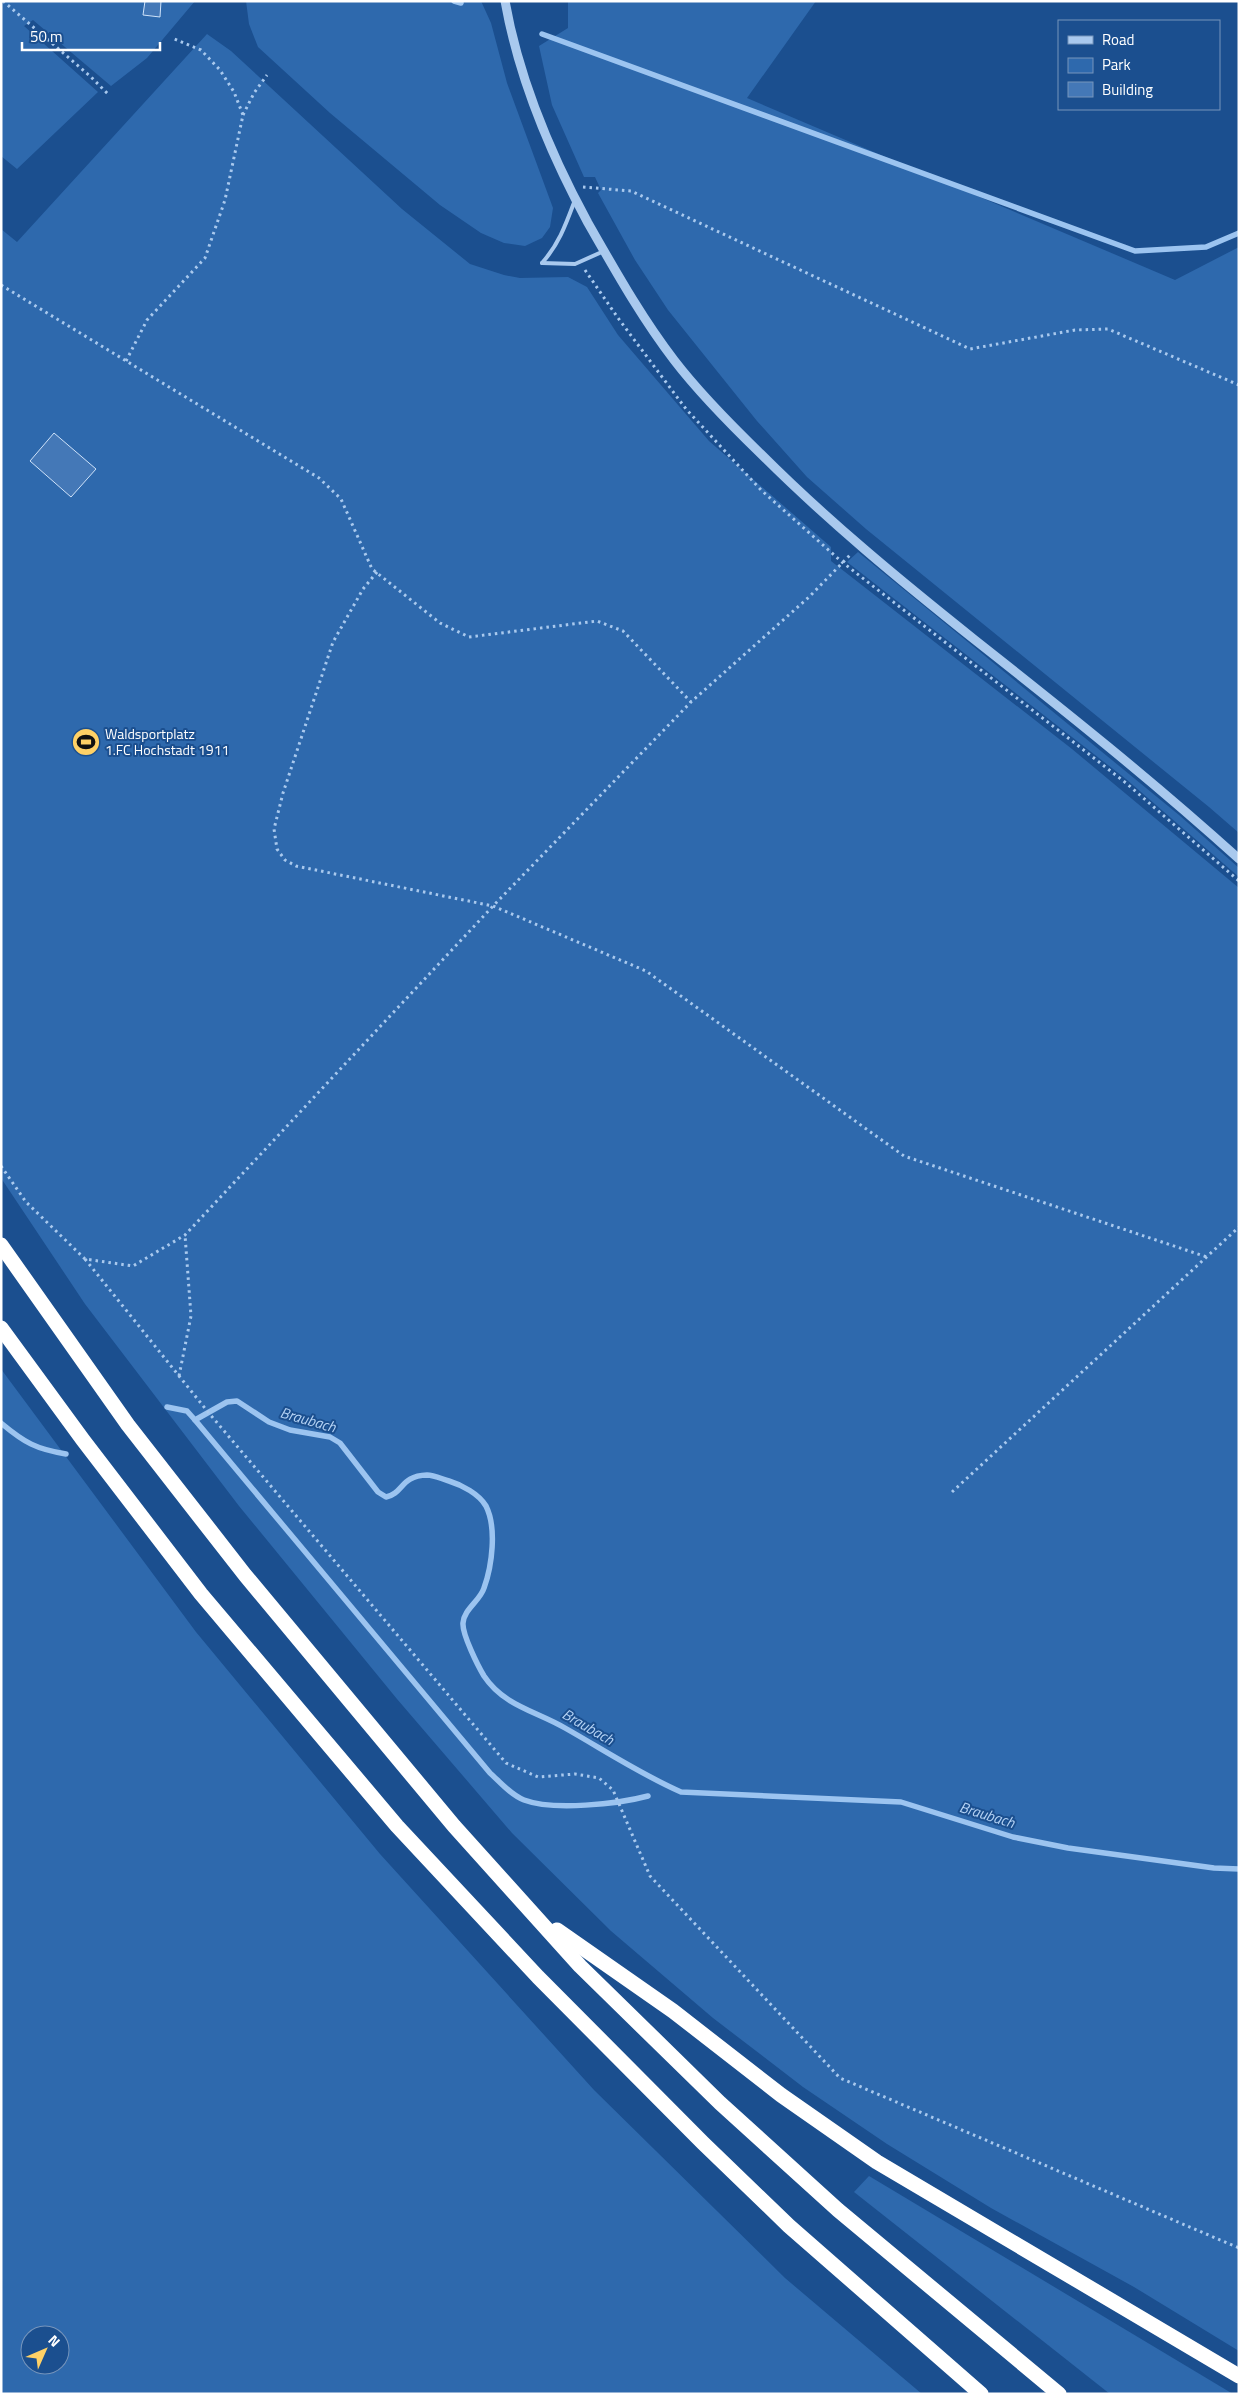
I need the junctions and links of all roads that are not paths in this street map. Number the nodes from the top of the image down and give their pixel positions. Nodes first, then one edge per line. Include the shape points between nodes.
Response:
1 (505, 1) edge
2 (575, 199) junction
3 (604, 251) junction
4 (1239, 859) edge
5 (1, 1245) edge
6 (1, 1328) edge
7 (537, 1917) junction
8 (1239, 2376) edge
9 (981, 2394) edge
10 (1059, 2394) edge

1 - 2 street via 526,86
2 - 3 street
2 - 3 lane via 562,236 542,264 575,264
3 - 4 street via 628,293 674,360 727,420 785,478 860,546 1093,733
5 - 7 highway via 172,1484 454,1826
6 - 9 highway via 201,1594 397,1826 538,1977 703,2143 789,2226
7 - 8 highway via 673,2011 780,2095 877,2162
7 - 10 highway via 580,1966 727,2109 838,2210

